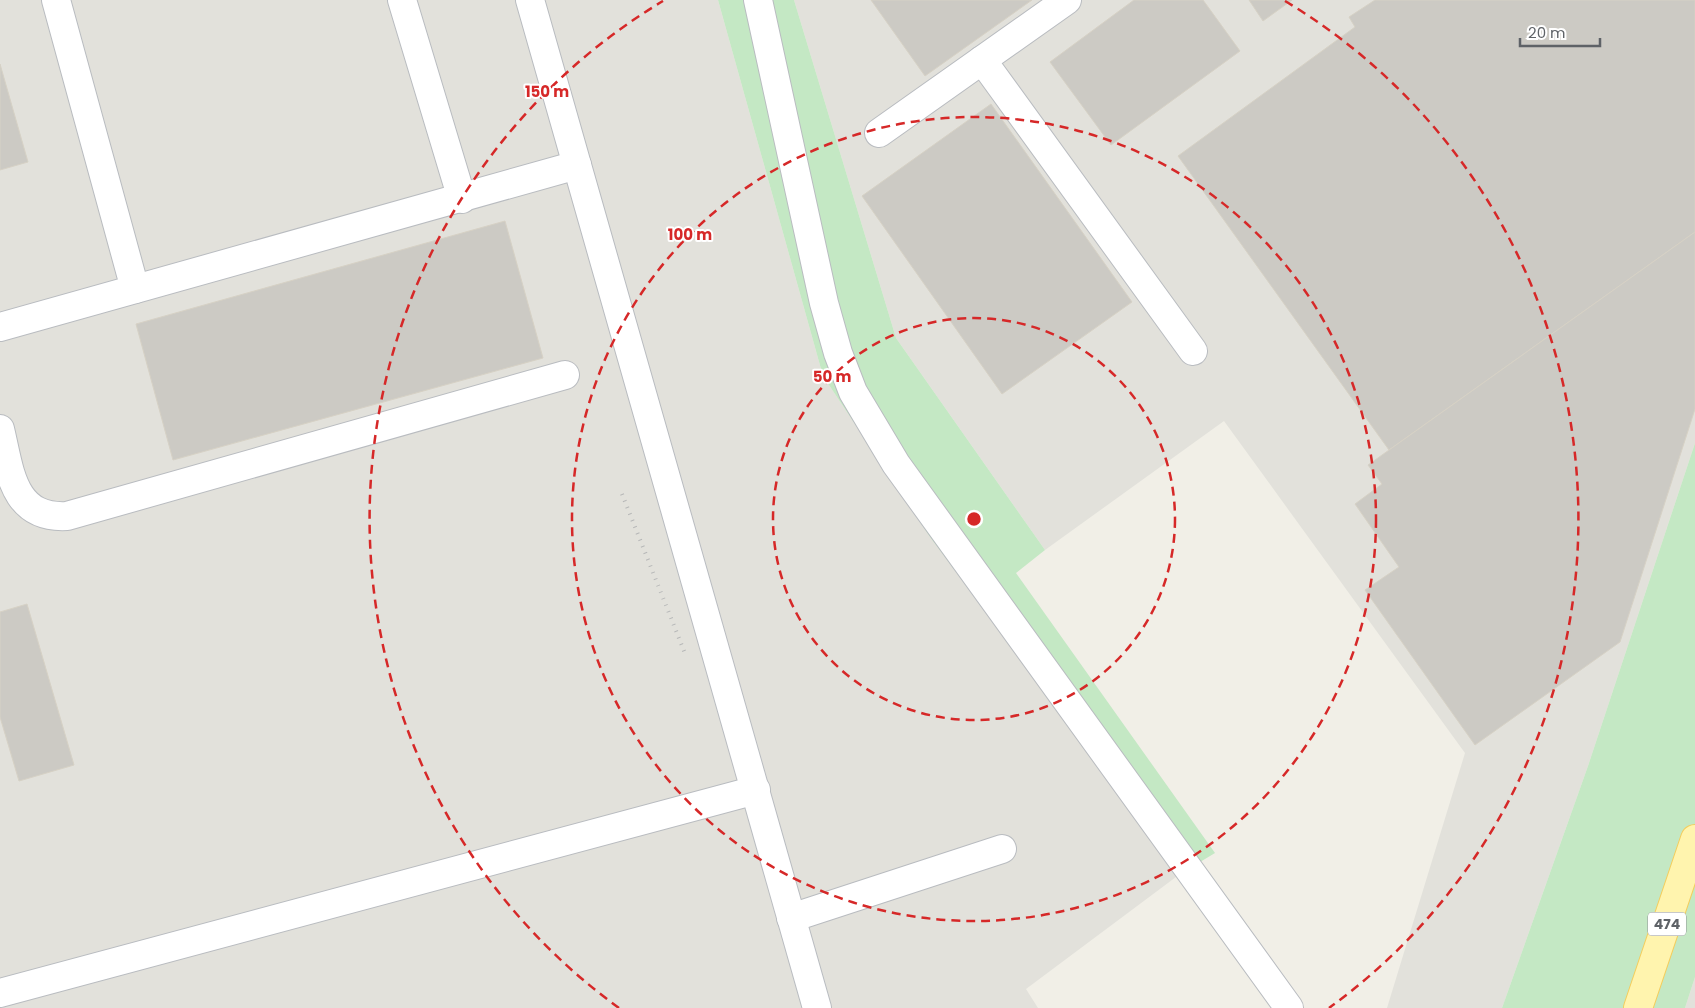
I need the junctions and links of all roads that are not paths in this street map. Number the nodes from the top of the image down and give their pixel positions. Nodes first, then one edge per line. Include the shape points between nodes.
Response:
1 (56, 0) edge
2 (402, 0) edge
3 (530, 0) edge
4 (758, 0) edge
5 (1067, 0) edge
6 (982, 60) junction
7 (879, 133) dead end
8 (577, 166) junction
9 (462, 199) junction
10 (135, 289) junction
11 (0, 327) edge
12 (1193, 351) dead end
13 (565, 375) dead end
14 (0, 428) edge
15 (756, 790) junction
16 (1695, 839) edge
17 (1002, 850) dead end
18 (1690, 874) edge
19 (792, 918) junction
20 (0, 993) edge
21 (817, 1008) edge
22 (1289, 1008) edge
23 (1638, 1008) edge

1 - 10 street
2 - 9 street
3 - 8 street
4 - 22 street via 824,303 838,353 854,392 896,464
5 - 6 street
6 - 7 street
6 - 12 street
8 - 9 street
8 - 15 street
9 - 10 street
10 - 11 street
13 - 14 street via 67,516 51,517 26,504 16,490
15 - 19 street
15 - 20 street
16 - 18 main road, 474
17 - 19 street
18 - 23 main road, 474
19 - 21 street

